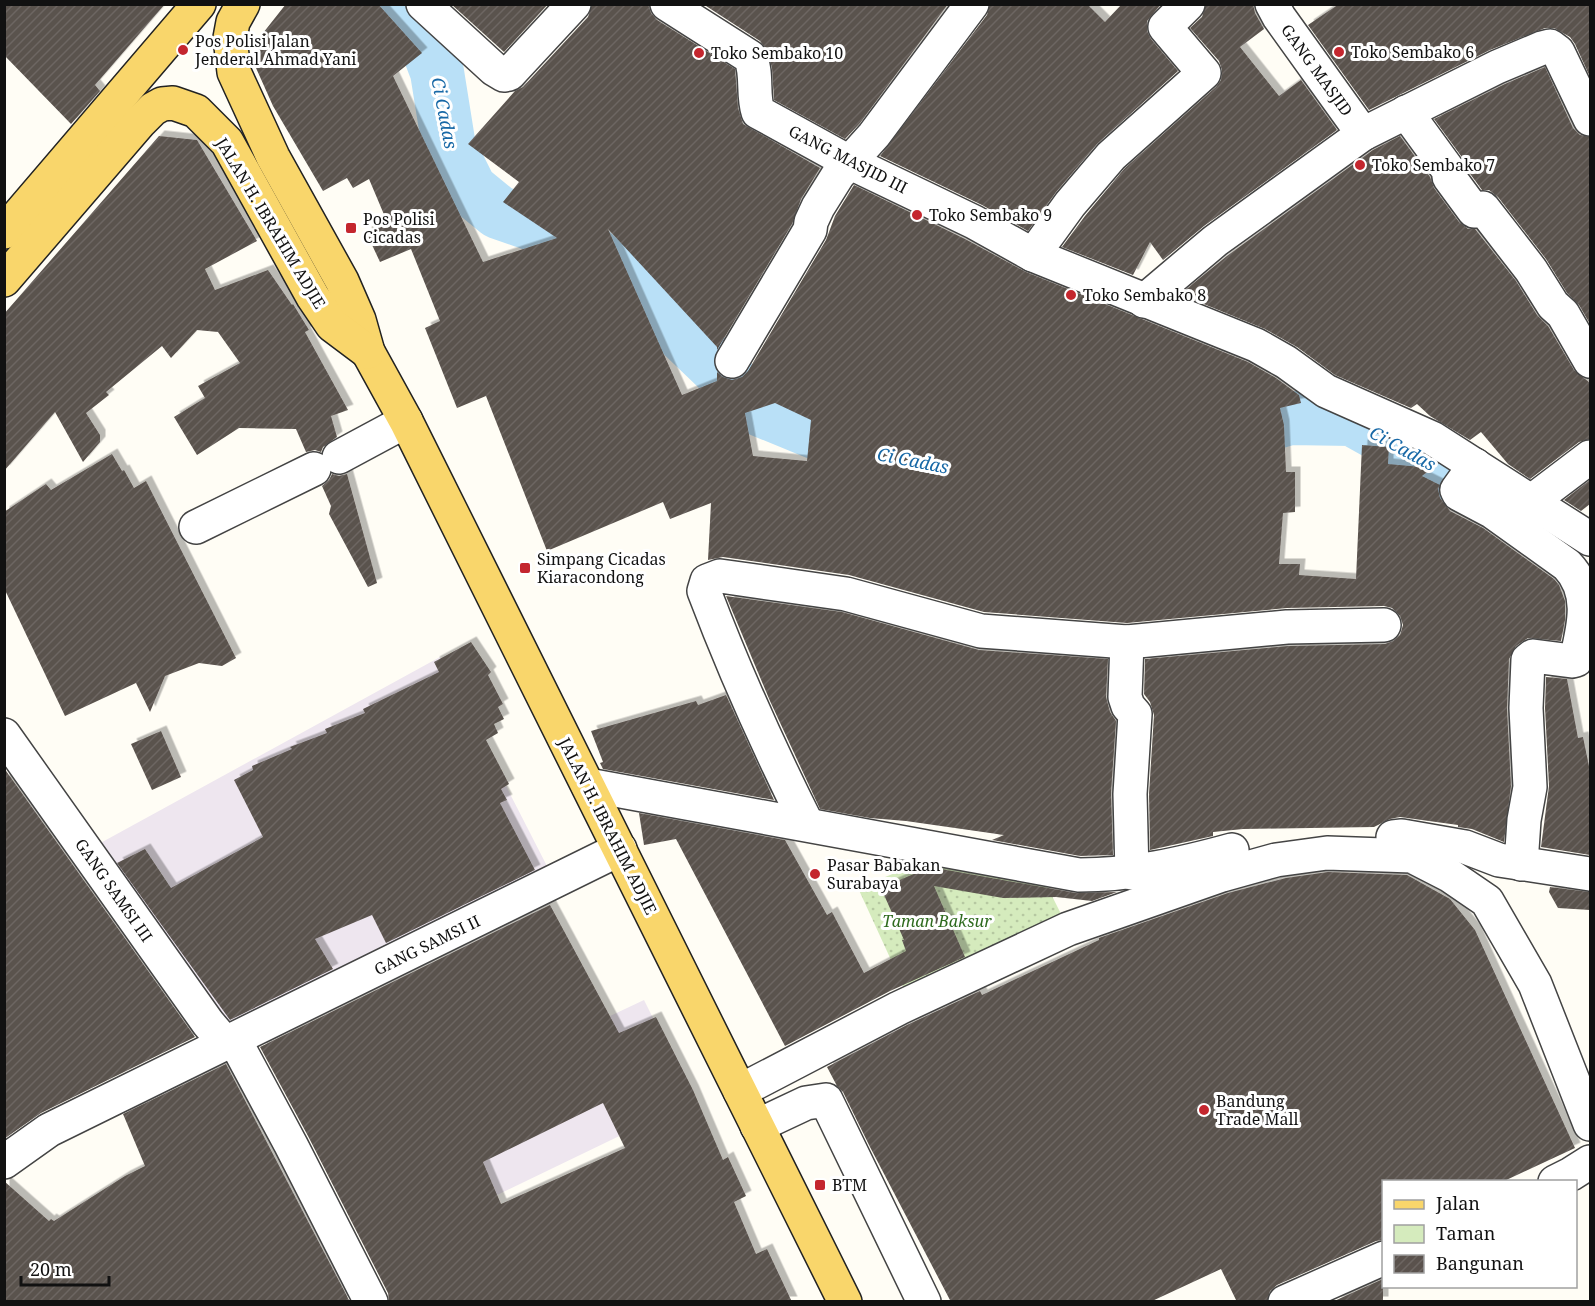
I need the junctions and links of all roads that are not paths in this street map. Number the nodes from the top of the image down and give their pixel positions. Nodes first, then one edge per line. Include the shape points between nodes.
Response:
1 (199, 4) edge
2 (243, 4) edge
3 (423, 4) edge
4 (573, 4) edge
5 (667, 4) edge
6 (972, 4) edge
7 (1188, 4) edge
8 (1284, 9) edge
9 (1406, 112) junction
10 (1590, 119) edge
11 (1363, 134) junction
12 (849, 162) junction
13 (4, 232) edge
14 (1033, 255) junction
15 (4, 280) edge
16 (1144, 301) junction
17 (368, 352) junction
18 (732, 361) dead end
19 (1590, 361) edge
20 (406, 421) junction
21 (1590, 457) edge
22 (1468, 474) junction
23 (1532, 501) junction
24 (196, 526) dead end
25 (1584, 526) edge
26 (1384, 625) dead end
27 (1127, 642) junction
28 (4, 735) edge
29 (588, 785) junction
30 (807, 824) junction
31 (620, 849) junction
32 (1521, 864) junction
33 (1132, 873) junction
34 (1590, 874) edge
35 (221, 1035) junction
36 (794, 1062) junction
37 (740, 1091) junction
38 (826, 1100) junction
39 (1590, 1124) edge
40 (757, 1126) junction
41 (4, 1162) edge
42 (1590, 1162) edge
43 (1558, 1180) edge
44 (1382, 1258) edge
45 (836, 1299) edge
46 (371, 1302) edge
47 (924, 1302) edge
48 (1285, 1302) edge

1 - 13 main road
2 - 17 main road, JALAN H. IBRAHIM ADJIE via 230,38 234,72 273,157 342,281
3 - 4 street via 504,75
5 - 12 street, GANG MASJID III via 750,57 758,112
6 - 12 street via 874,135
7 - 14 street via 1165,27 1204,73 1111,156
8 - 11 street, GANG MASJID
9 - 10 street via 1550,46 1558,52
9 - 11 street
9 - 19 street via 1474,211 1483,208 1532,270
11 - 16 street via 1215,241
12 - 14 street, GANG MASJID III
12 - 18 street via 818,207 810,230
14 - 16 street, GANG MASJID III
15 - 17 main road, JALAN H. IBRAHIM ADJIE via 140,122 153,109 173,103 196,111 227,142 313,297 332,325
16 - 22 street, GANG MASJID III via 1256,345 1326,391 1432,438
17 - 20 main road, JALAN H. IBRAHIM ADJIE
20 - 24 street
20 - 29 main road, JALAN H. IBRAHIM ADJIE
21 - 23 street
22 - 23 street
22 - 32 street via 1457,490 1459,494 1493,512 1567,565 1584,595 1585,621 1576,660 1533,656 1528,660 1530,787
23 - 25 street
26 - 27 street via 1287,627
27 - 30 street via 981,631 846,594 720,576 707,580 704,591 730,662
27 - 33 street via 1125,697 1135,714 1130,794
28 - 35 street, GANG SAMSI III
29 - 30 street
29 - 31 main road, JALAN H. IBRAHIM ADJIE
30 - 33 street via 1079,875
31 - 35 street, GANG SAMSI II
31 - 37 main road, JALAN H. IBRAHIM ADJIE
32 - 33 street via 1402,836 1249,845
32 - 34 street
35 - 41 street, GANG SAMSI II via 49,1130
35 - 46 street, GANG SAMSI III via 302,1165
36 - 37 street
36 - 38 street
36 - 39 street via 1068,929 1222,874 1276,860 1327,853 1412,856 1487,901 1535,984
37 - 40 main road, JALAN H. IBRAHIM ADJIE
38 - 40 street via 806,1103
38 - 47 street
40 - 45 main road, JALAN H. IBRAHIM ADJIE
42 - 43 street
44 - 48 street

